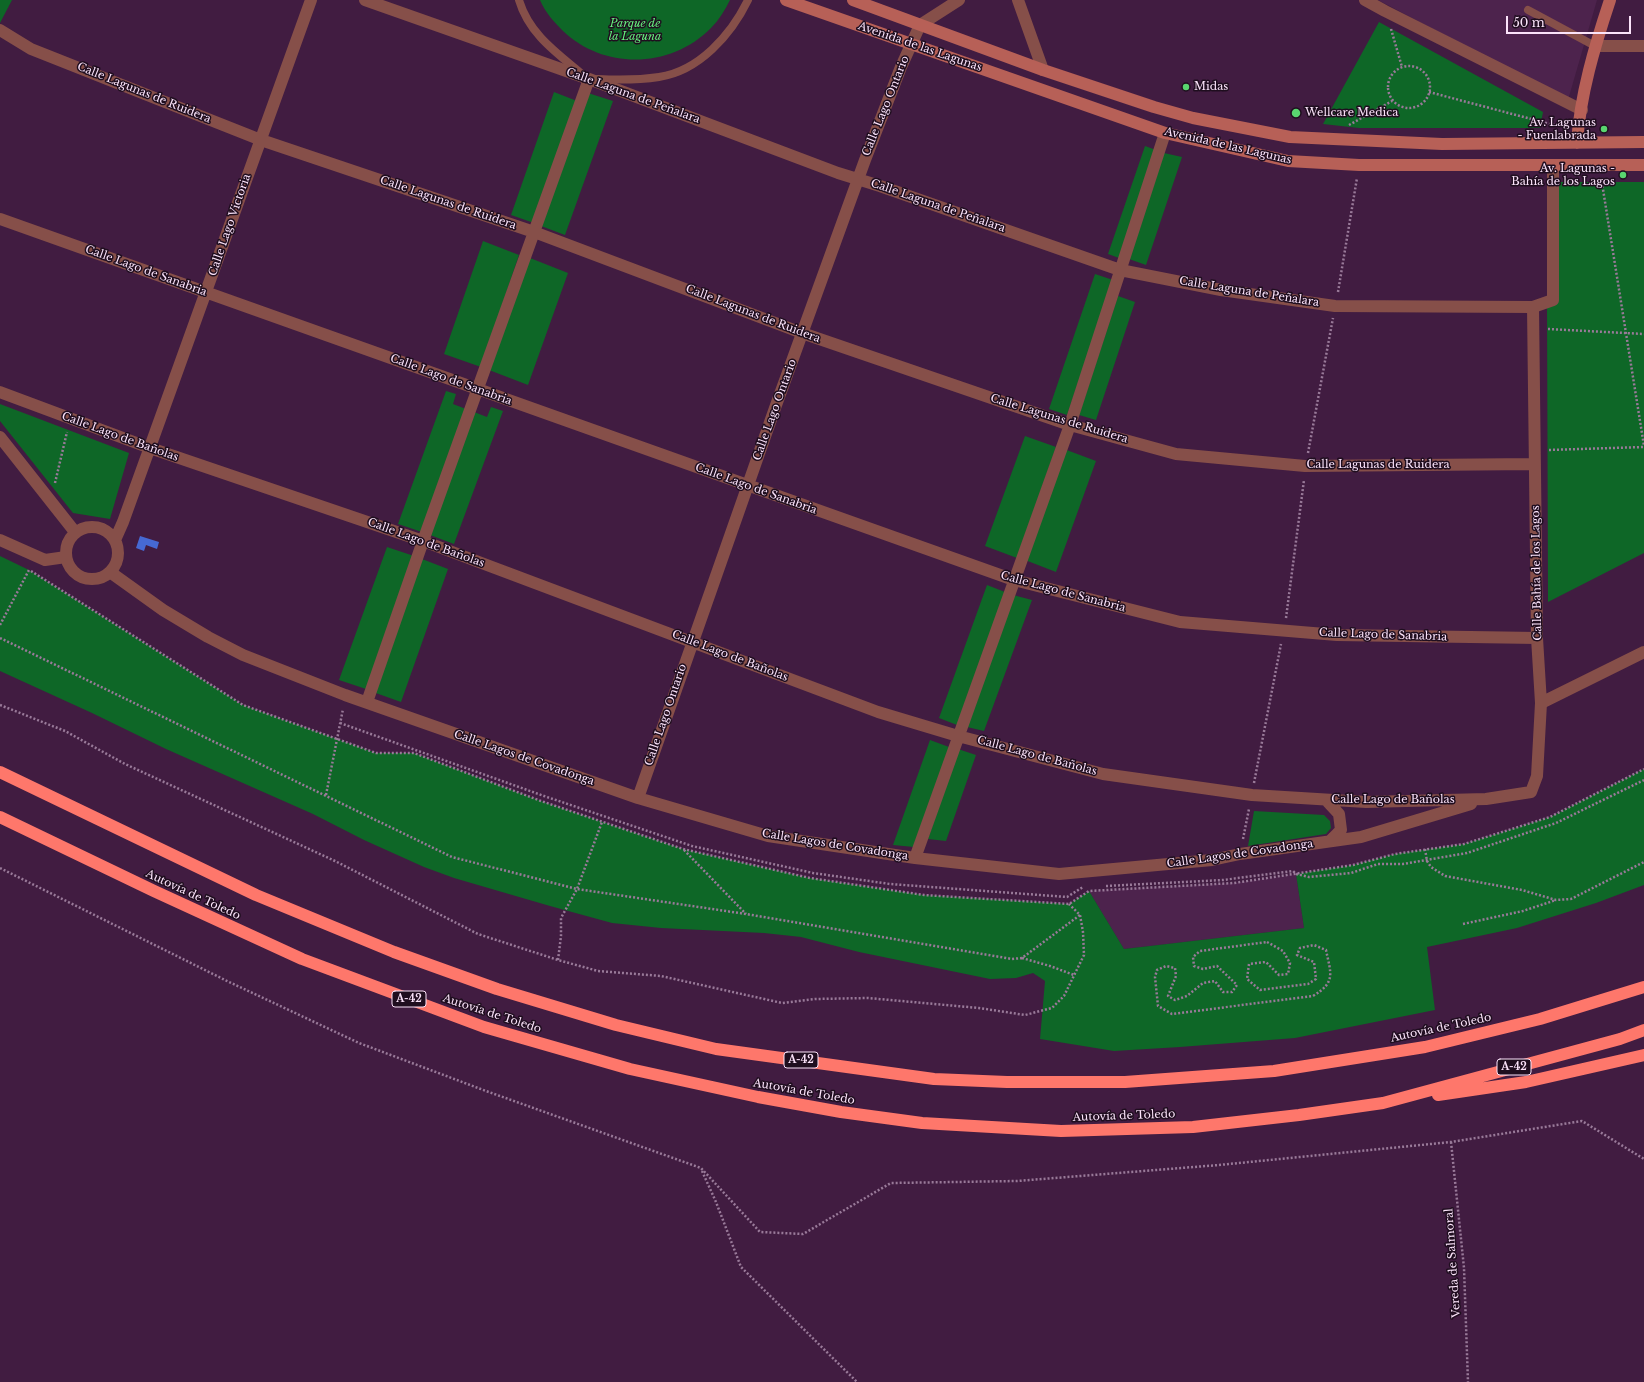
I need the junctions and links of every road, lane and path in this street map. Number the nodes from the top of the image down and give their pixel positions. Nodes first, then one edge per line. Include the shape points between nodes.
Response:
1 (311, 0) edge
2 (365, 0) edge
3 (519, 0) edge
4 (748, 0) edge
5 (786, 0) edge
6 (853, 0) edge
7 (959, 0) edge
8 (1018, 0) edge
9 (1365, 0) edge
10 (1610, 0) edge
11 (1528, 10) dead end
12 (1385, 11) junction
13 (920, 25) junction
14 (0, 30) edge
15 (911, 44) junction
16 (1595, 46) junction
17 (1644, 46) edge
18 (1402, 67) junction
19 (1043, 70) junction
20 (589, 80) junction
21 (1429, 92) junction
22 (1392, 101) junction
23 (1580, 115) junction
24 (1347, 126) dead end
25 (1165, 133) junction
26 (261, 140) junction
27 (1644, 142) edge
28 (1578, 143) junction
29 (1359, 165) junction
30 (1605, 165) junction
31 (1644, 165) edge
32 (1553, 166) junction
33 (858, 179) junction
34 (0, 219) edge
35 (534, 232) junction
36 (1120, 270) junction
37 (206, 293) junction
38 (1335, 306) junction
39 (1533, 307) junction
40 (1548, 329) dead end
41 (802, 333) junction
42 (1626, 334) junction
43 (1644, 334) edge
44 (478, 389) junction
45 (0, 392) edge
46 (70, 418) junction
47 (1070, 425) junction
48 (0, 438) edge
49 (1644, 446) edge
50 (150, 448) junction
51 (1534, 451) junction
52 (1535, 464) junction
53 (1305, 466) junction
54 (748, 486) junction
55 (52, 501) junction
56 (75, 532) junction
57 (0, 540) edge
58 (115, 540) junction
59 (423, 541) junction
60 (66, 557) junction
61 (22, 566) dead end
62 (29, 570) junction
63 (110, 572) junction
64 (1014, 580) junction
65 (0, 625) edge
66 (1284, 631) junction
67 (0, 638) edge
68 (1538, 638) junction
69 (692, 641) junction
70 (1644, 652) edge
71 (345, 695) junction
72 (367, 702) junction
73 (1541, 704) junction
74 (0, 705) edge
75 (958, 736) junction
76 (337, 739) junction
77 (1644, 769) edge
78 (0, 772) edge
79 (1644, 780) edge
80 (326, 795) junction
81 (1252, 795) junction
82 (638, 798) junction
83 (1486, 799) junction
84 (1326, 800) junction
85 (0, 817) edge
86 (602, 822) junction
87 (1330, 841) junction
88 (683, 849) junction
89 (1425, 849) junction
90 (1240, 854) junction
91 (915, 858) junction
92 (1427, 861) junction
93 (1644, 862) edge
94 (1296, 874) junction
95 (577, 889) junction
96 (1556, 900) junction
97 (1069, 904) junction
98 (746, 914) junction
99 (1080, 914) junction
100 (1463, 924) dead end
101 (1022, 958) junction
102 (558, 960) junction
103 (1074, 975) junction
104 (1155, 977) joint
105 (1644, 987) edge
106 (1644, 1030) edge
107 (1644, 1055) edge
108 (1383, 1103) junction
109 (1451, 1142) dead end
110 (700, 1168) dead end
111 (857, 1382) edge
112 (1468, 1382) edge

1 - 26 street, Calle Lago Victoria
2 - 20 street, Calle Laguna de Peñalara
3 - 20 lane via 540,39
4 - 20 lane via 740,16 722,40 683,70 660,77 635,80
5 - 15 main road, Avenida de las Lagunas
6 - 13 main road, Avenida de las Lagunas
7 - 13 street
8 - 19 street
9 - 12 street
10 - 16 main road
11 - 16 lane
12 - 18 path
12 - 23 street
13 - 15 street, Calle Lago Ontario
13 - 19 main road, Avenida de las Lagunas
14 - 26 street, Calle Lagunas de Ruidera via 32,49
15 - 25 main road, Avenida de las Lagunas
15 - 33 street, Calle Lago Ontario
16 - 17 street
16 - 23 main road
18 - 21 path via 1410,66 1423,72 1429,80
18 - 22 path via 1392,73 1389,80 1387,87
19 - 28 main road, Avenida de las Lagunas via 1193,118 1290,137 1442,144
20 - 33 street, Calle Laguna de Peñalara
20 - 35 street
21 - 22 path via 1425,102 1412,109 1404,109
21 - 23 path via 1554,125
22 - 24 path
23 - 28 main road
25 - 29 main road, Avenida de las Lagunas via 1288,161
25 - 36 street
26 - 35 street, Calle Lagunas de Ruidera
26 - 37 street, Calle Lago Victoria
27 - 28 main road, Avenida de las Lagunas
29 - 32 main road, Avenida de las Lagunas
29 - 38 path
30 - 31 main road, Avenida de las Lagunas
30 - 32 main road, Avenida de las Lagunas
30 - 42 path via 1602,183
32 - 39 street, Calle Laguna de Peñalara via 1553,300
33 - 36 street, Calle Laguna de Peñalara
33 - 41 street, Calle Lago Ontario
34 - 37 street, Calle Lago de Sanabria
35 - 41 street, Calle Lagunas de Ruidera
35 - 44 street
36 - 38 street, Calle Laguna de Peñalara via 1221,290
36 - 47 street
37 - 44 street, Calle Lago de Sanabria
37 - 50 street, Calle Lago Victoria
38 - 39 street, Calle Laguna de Peñalara
38 - 53 path
39 - 51 street, Calle Bahía de los Lagos
40 - 42 path
41 - 47 street, Calle Lagunas de Ruidera
41 - 54 street, Calle Lago Ontario
42 - 43 path
42 - 49 path
44 - 54 street, Calle Lago de Sanabria
44 - 59 street
45 - 46 street, Calle Lago de Bañolas
46 - 50 street, Calle Lago de Bañolas
46 - 55 path
47 - 53 street, Calle Lagunas de Ruidera via 1176,454
47 - 64 street
48 - 55 street
49 - 51 path
50 - 58 street, Calle Lago Victoria via 124,522
50 - 59 street, Calle Lago de Bañolas
51 - 52 street, Calle Bahía de los Lagos
52 - 53 street, Calle Lagunas de Ruidera
52 - 68 street, Calle Bahía de los Lagos
53 - 66 path
54 - 64 street, Calle Lago de Sanabria
54 - 69 street, Calle Lago Ontario
55 - 56 street
56 - 58 street via 92,526 102,528
56 - 60 street via 69,539
57 - 60 street via 45,560
58 - 63 street via 118,556 116,565
59 - 69 street, Calle Lago de Bañolas
59 - 72 street
60 - 63 street via 75,573 88,579 98,578
61 - 62 path
62 - 65 path
62 - 76 path via 244,705
63 - 71 street, Calle Lagos de Covadonga via 163,610 225,646
64 - 66 street, Calle Lago de Sanabria via 1180,622
64 - 75 street
66 - 68 street, Calle Lago de Sanabria via 1337,635
66 - 81 path
67 - 80 path
68 - 73 street, Calle Bahía de los Lagos
69 - 75 street, Calle Lago de Bañolas via 878,712
69 - 82 street, Calle Lago Ontario
70 - 73 street
71 - 72 street, Calle Lagos de Covadonga
71 - 76 path
72 - 82 street, Calle Lagos de Covadonga
73 - 83 street, Calle Bahía de los Lagos via 1537,776 1531,792
74 - 102 path via 65,731 125,764 335,861 478,934
75 - 81 street, Calle Lago de Bañolas via 1103,774
75 - 91 street
76 - 80 path
76 - 86 path via 376,753 414,753
77 - 89 path via 1550,816 1464,844
78 - 105 highway, Autovía de Toledo / A-42 via 256,896 394,952 497,989 616,1025 716,1049 934,1079 1125,1082 1274,1071 1425,1047 1540,1019
79 - 92 path via 1556,823 1467,853
80 - 95 path via 452,857
81 - 84 street, Calle Lago de Bañolas
81 - 90 path
82 - 91 street, Calle Lagos de Covadonga via 768,836
83 - 84 street, Calle Lago de Bañolas via 1366,802
83 - 87 street, Calle Lagos de Covadonga via 1362,837
84 - 87 street via 1339,814 1341,830
85 - 108 highway, Autovía de Toledo / A-42 via 154,892 302,959 484,1027 630,1069 758,1097 922,1123 1061,1131 1193,1127 1298,1116
86 - 88 path
86 - 95 path
87 - 90 street, Calle Lagos de Covadonga
88 - 97 path via 810,878 924,895
88 - 98 path
89 - 92 path
89 - 94 path via 1353,865
90 - 91 street, Calle Lagos de Covadonga via 1212,860 1059,874
92 - 94 path via 1378,864 1351,873 1309,877
92 - 96 path via 1431,867 1445,876 1522,890
93 - 96 path via 1572,899
94 - 97 path via 1234,883 1089,891
95 - 98 path
95 - 102 path via 561,918
96 - 100 path via 1523,911
97 - 99 path
98 - 101 path via 1012,959
99 - 101 path
99 - 103 path via 1084,954
101 - 103 path
102 - 103 path via 598,970 668,978 782,1003 815,999 868,998 979,1008 1025,1015 1052,1008 1064,996
104 - 104 path via 1158,1006 1172,1014 1313,996 1325,989 1331,976 1326,950 1314,945 1300,948 1297,956 1314,962 1316,979 1308,984 1260,990 1247,979 1249,964 1266,962 1279,975 1288,974 1290,964 1283,951 1268,942 1200,951 1193,957 1194,966 1203,969 1216,966 1224,972 1237,985 1232,992 1223,992 1215,981 1204,983 1187,996 1175,1000 1168,996 1176,976 1175,968 1166,966 1157,970
106 - 108 highway, Autovía de Toledo / A-42 via 1620,1039
107 - 108 highway via 1526,1082
109 - 112 path, Vereda de Salmoral via 1464,1268
110 - 111 path via 741,1267

